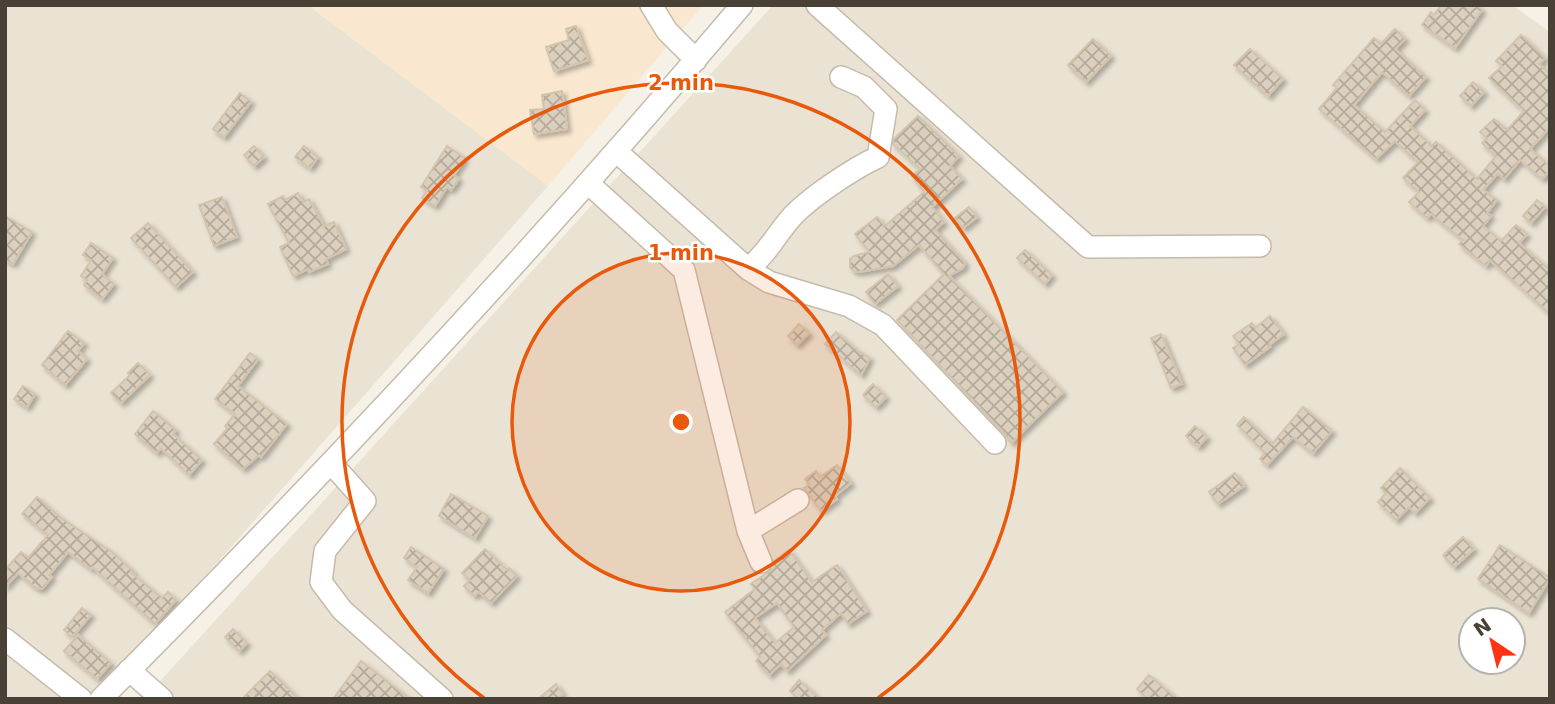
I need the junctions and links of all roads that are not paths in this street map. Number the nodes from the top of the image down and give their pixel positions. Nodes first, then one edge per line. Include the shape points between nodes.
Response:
1 (651, 5) edge
2 (742, 5) edge
3 (817, 5) edge
4 (696, 60) junction
5 (841, 77) dead end
6 (615, 151) junction
7 (588, 183) junction
8 (1260, 246) dead end
9 (748, 269) junction
10 (995, 443) dead end
11 (331, 463) junction
12 (798, 500) dead end
13 (748, 531) junction
14 (761, 562) dead end
15 (5, 639) edge
16 (129, 670) junction
17 (81, 699) edge
18 (101, 699) edge
19 (162, 699) edge
20 (442, 699) edge

1 - 4 street via 667,31
2 - 4 street
3 - 8 street via 1087,247
4 - 6 street
5 - 9 street via 864,86 886,109 878,157 791,218 764,256
6 - 7 street
6 - 9 street
7 - 11 street
7 - 13 street via 684,270
9 - 10 street via 769,282 849,306 883,325
11 - 16 street
11 - 20 street via 365,501 326,551 321,582 342,610
12 - 13 street
13 - 14 street
15 - 17 street
16 - 18 street
16 - 19 street

